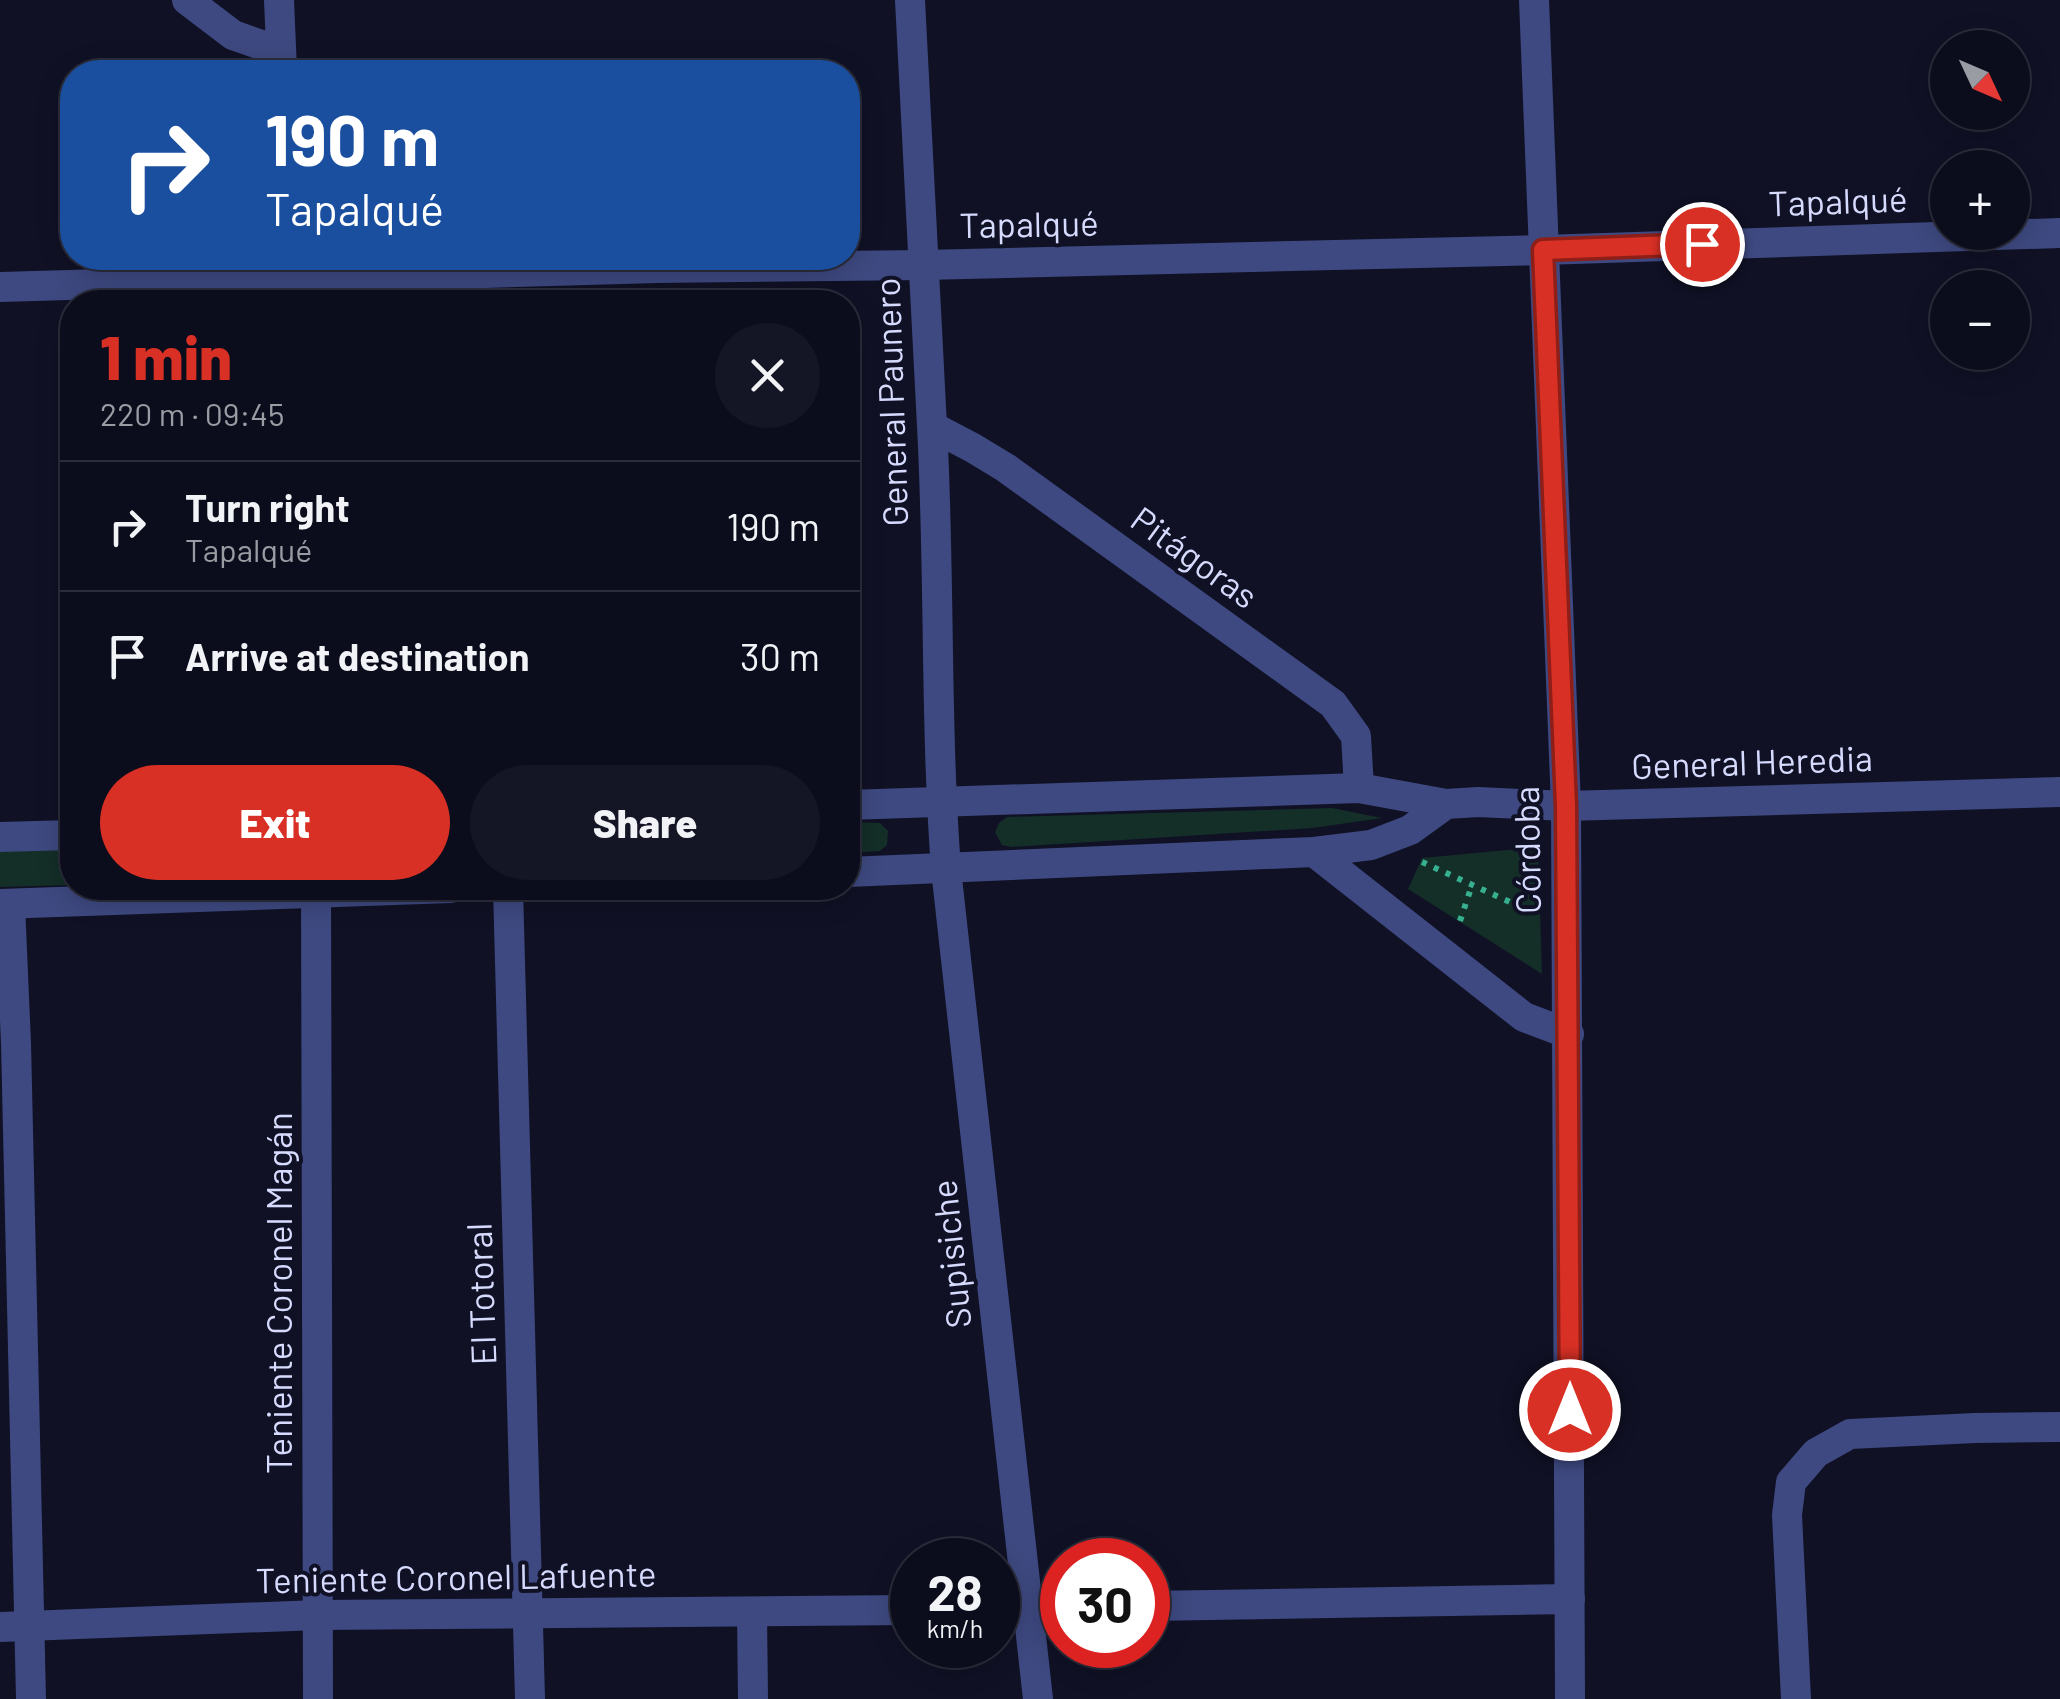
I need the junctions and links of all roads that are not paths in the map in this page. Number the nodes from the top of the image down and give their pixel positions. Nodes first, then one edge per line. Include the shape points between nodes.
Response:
1 (187, 0) edge
2 (279, 0) edge
3 (910, 0) edge
4 (1534, 0) edge
5 (277, 60) edge
6 (281, 60) edge
7 (2060, 232) edge
8 (1543, 250) junction
9 (924, 265) junction
10 (860, 266) edge
11 (597, 270) edge
12 (291, 280) edge
13 (0, 287) edge
14 (932, 427) junction
15 (1360, 788) junction
16 (2060, 792) edge
17 (941, 801) junction
18 (860, 804) edge
19 (1446, 804) junction
20 (1566, 806) junction
21 (60, 835) edge
22 (0, 837) edge
23 (1314, 852) junction
24 (946, 868) junction
25 (860, 872) edge
26 (101, 900) edge
27 (316, 900) edge
28 (508, 900) edge
29 (5, 904) edge
30 (1569, 1034) junction
31 (2060, 1427) edge
32 (1570, 1599) junction
33 (1170, 1606) edge
34 (1020, 1608) edge
35 (1030, 1608) junction
36 (1040, 1608) edge
37 (890, 1610) edge
38 (528, 1612) junction
39 (752, 1613) junction
40 (318, 1615) junction
41 (14, 1626) edge
42 (31, 1699) edge
43 (318, 1699) edge
44 (530, 1699) edge
45 (753, 1699) edge
46 (1038, 1699) edge
47 (1570, 1699) edge
48 (1796, 1699) edge

1 - 5 street
2 - 6 street
3 - 9 street, General Paunero
4 - 8 street, Córdoba
7 - 8 street, Tapalqué
8 - 9 street, Tapalqué
8 - 20 street, Córdoba
9 - 10 street, Tapalqué
9 - 14 street, General Paunero
11 - 12 street, Tapalqué
12 - 13 street, Tapalqué
14 - 15 street, Pitágoras via 1006,468 1334,704 1356,736
14 - 17 street, General Paunero
15 - 17 street, General Heredia
15 - 19 street, General Heredia
16 - 20 street, General Heredia
17 - 18 street, General Heredia
17 - 24 street, Supisiche
19 - 20 street, General Heredia
19 - 23 street via 1410,830 1378,842
20 - 30 street, Córdoba
21 - 22 street
23 - 24 street
23 - 30 street via 1524,1018
24 - 25 street
24 - 35 street, Supisiche
26 - 29 street
27 - 40 street, Teniente Coronel Magán
28 - 38 street, El Totoral
29 - 41 street via 16,1043
30 - 32 street, Córdoba
31 - 48 street via 1850,1434 1816,1453 1792,1482 1788,1515
32 - 33 street
32 - 47 street, Córdoba
34 - 35 street
35 - 36 street
35 - 46 street, Supisiche
37 - 39 street, Teniente Coronel Lafuente
38 - 39 street, Teniente Coronel Lafuente
38 - 40 street, Teniente Coronel Lafuente
38 - 44 street, El Totoral
39 - 45 street
40 - 41 street, Teniente Coronel Lafuente
40 - 43 street, Teniente Coronel Magán
41 - 42 street

